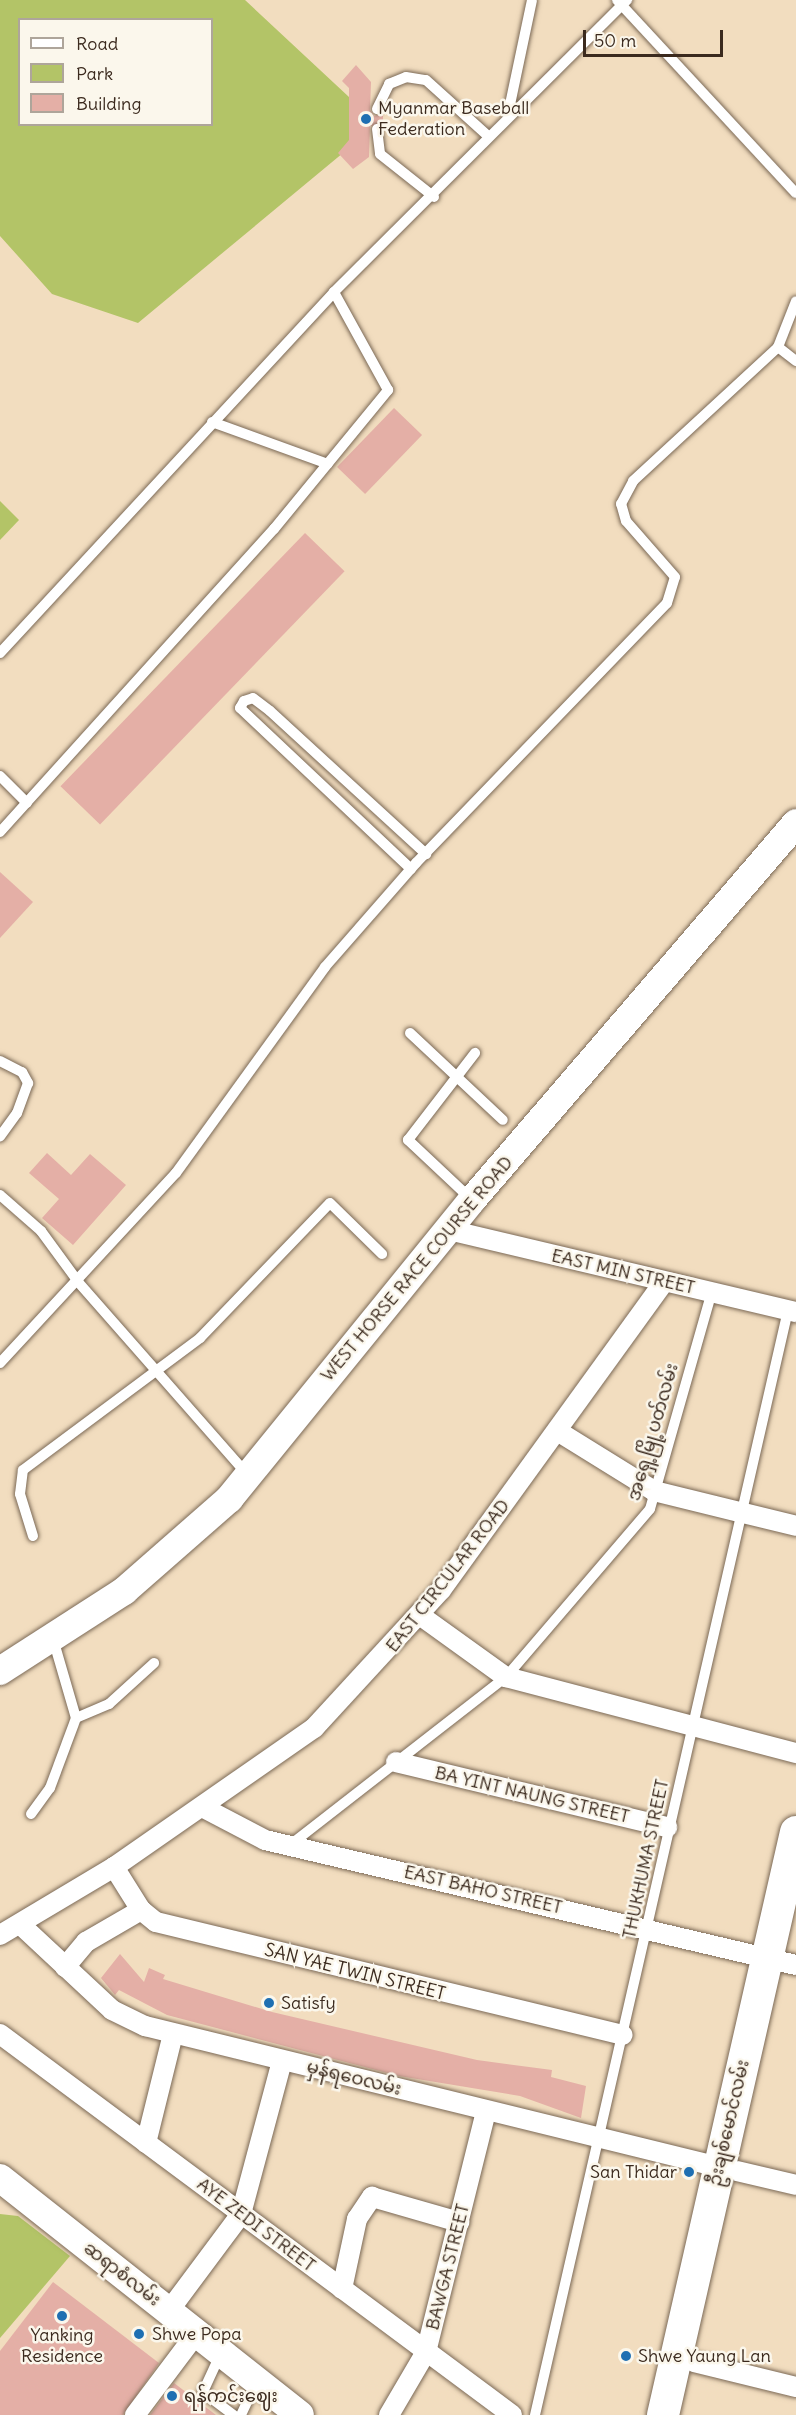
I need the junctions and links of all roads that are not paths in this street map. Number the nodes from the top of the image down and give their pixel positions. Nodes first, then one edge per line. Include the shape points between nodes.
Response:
1 (532, 0) edge
2 (622, 2) edge
3 (377, 109) dead end
4 (508, 115) junction
5 (377, 129) dead end
6 (488, 136) junction
7 (796, 192) edge
8 (434, 197) junction
9 (334, 292) junction
10 (796, 301) edge
11 (778, 347) junction
12 (796, 361) edge
13 (212, 422) junction
14 (328, 464) junction
15 (0, 653) edge
16 (0, 776) edge
17 (27, 803) junction
18 (796, 823) edge
19 (0, 832) edge
20 (426, 854) junction
21 (411, 870) junction
22 (410, 1033) dead end
23 (475, 1053) dead end
24 (0, 1061) edge
25 (455, 1076) junction
26 (503, 1120) dead end
27 (0, 1136) edge
28 (0, 1195) edge
29 (472, 1200) junction
30 (449, 1230) junction
31 (382, 1254) dead end
32 (79, 1283) junction
33 (663, 1283) junction
34 (712, 1292) junction
35 (792, 1311) edge
36 (0, 1363) edge
37 (158, 1374) junction
38 (559, 1432) junction
39 (247, 1474) junction
40 (654, 1491) junction
41 (741, 1516) junction
42 (796, 1526) edge
43 (33, 1536) dead end
44 (421, 1616) junction
45 (53, 1638) junction
46 (154, 1663) dead end
47 (0, 1671) edge
48 (506, 1677) junction
49 (76, 1718) junction
50 (692, 1728) junction
51 (796, 1753) edge
52 (396, 1762) junction
53 (204, 1808) junction
54 (31, 1814) dead end
55 (667, 1827) junction
56 (796, 1832) edge
57 (290, 1845) junction
58 (114, 1867) junction
59 (141, 1910) junction
60 (22, 1926) junction
61 (649, 1928) junction
62 (796, 1928) edge
63 (0, 1935) edge
64 (784, 1962) edge
65 (65, 1967) junction
66 (0, 2034) edge
67 (173, 2034) junction
68 (623, 2035) junction
69 (282, 2061) junction
70 (486, 2111) junction
71 (600, 2139) junction
72 (146, 2143) junction
73 (728, 2169) junction
74 (0, 2178) edge
75 (796, 2185) edge
76 (241, 2214) junction
77 (459, 2222) junction
78 (342, 2289) junction
79 (168, 2312) junction
80 (196, 2334) junction
81 (426, 2352) junction
82 (221, 2353) junction
83 (694, 2362) junction
84 (257, 2381) junction
85 (796, 2387) edge
86 (135, 2415) edge
87 (234, 2415) edge
88 (242, 2415) edge
89 (300, 2415) edge
90 (389, 2415) edge
91 (512, 2415) edge
92 (536, 2415) edge
93 (663, 2415) edge
94 (683, 2415) edge

1 - 4 lane
2 - 4 lane
2 - 7 lane
3 - 6 lane via 388,84 406,77 426,80
4 - 6 lane
5 - 8 lane via 380,154
6 - 8 lane
8 - 9 lane
9 - 13 lane
9 - 14 lane via 388,390
10 - 11 lane
11 - 12 lane
11 - 20 lane via 625,493 626,521 675,577 667,603
13 - 14 lane
13 - 15 lane
14 - 17 lane
16 - 17 lane
17 - 19 lane
18 - 29 street, WEST HORSE RACE COURSE ROAD
20 - 21 lane
20 - 21 lane via 270,711 253,698 244,701 240,708
21 - 32 lane via 288,1011 176,1173
22 - 25 lane
23 - 25 lane
24 - 27 lane via 22,1072 28,1083 17,1113
25 - 26 lane
25 - 29 lane via 408,1140
28 - 32 lane via 41,1230
29 - 30 street, WEST HORSE RACE COURSE ROAD
30 - 33 street, EAST MIN STREET
30 - 39 street, WEST HORSE RACE COURSE ROAD
31 - 37 lane via 330,1203
32 - 36 lane
32 - 37 lane
33 - 34 street, EAST MIN STREET
33 - 38 street, EAST CIRCULAR ROAD
34 - 35 street, EAST MIN STREET
34 - 40 lane, အရှေ့မြို့ပတ်လမ်း
35 - 41 lane, THUKHUMA STREET
37 - 39 lane
37 - 43 lane via 22,1470 20,1494
38 - 40 street
38 - 44 street, EAST CIRCULAR ROAD
39 - 45 street, WEST HORSE RACE COURSE ROAD via 229,1499 124,1591
40 - 41 street
40 - 48 lane, အရှေ့မြို့ပတ်လမ်း via 650,1509
41 - 42 street
41 - 50 lane, THUKHUMA STREET
44 - 48 street
44 - 53 street, EAST CIRCULAR ROAD via 314,1728
45 - 47 street, WEST HORSE RACE COURSE ROAD
45 - 49 lane
46 - 49 lane via 109,1704
48 - 50 street
48 - 52 lane, အရှေ့မြို့ပတ်လမ်း
49 - 54 lane via 50,1788
50 - 51 street
50 - 55 lane, THUKHUMA STREET
52 - 55 street, BA YINT NAUNG STREET
52 - 57 lane, အရှေ့မြို့ပတ်လမ်း
53 - 57 street, EAST BAHO STREET via 266,1840
53 - 58 street, EAST CIRCULAR ROAD
55 - 61 lane, THUKHUMA STREET
56 - 64 main road, ဦးချစ်မောင်လမ်း
57 - 61 street, EAST BAHO STREET
58 - 59 street, SAN YAE TWIN STREET
58 - 60 street, EAST CIRCULAR ROAD
59 - 65 street via 86,1942
59 - 68 street, SAN YAE TWIN STREET via 156,1922 310,1962
60 - 63 street, EAST CIRCULAR ROAD
60 - 65 street, မှန်ရဝေလမ်း
61 - 64 street, EAST BAHO STREET
61 - 68 lane, THUKHUMA STREET
62 - 64 main road, ဦးချစ်မောင်လမ်း
64 - 73 main road, ဦးချစ်မောင်လမ်း
65 - 67 street, မှန်ရဝေလမ်း via 112,2010
66 - 72 street, AYE ZEDI STREET
67 - 69 street, မှန်ရဝေလမ်း
67 - 72 street
68 - 71 lane, THUKHUMA STREET
69 - 70 street, မှန်ရဝေလမ်း
69 - 76 street
70 - 71 street, မှန်ရဝေလမ်း
70 - 77 street, BAWGA STREET
71 - 73 street, မှန်ရဝေလမ်း
71 - 92 lane, THUKHUMA STREET
72 - 76 street, AYE ZEDI STREET
73 - 75 street, မှန်ရဝေလမ်း
73 - 83 main road, ဦးချစ်မောင်လမ်း
73 - 93 main road, ဦးချစ်မောင်လမ်း
74 - 79 street, ဆရာစံလမ်း
76 - 78 street, AYE ZEDI STREET
76 - 79 street
77 - 78 street via 372,2197 357,2219
77 - 81 street, BAWGA STREET
78 - 81 street, AYE ZEDI STREET
79 - 80 street, ဆရာစံလမ်း
80 - 82 street, ဆရာစံလမ်း
80 - 86 street
81 - 90 street, BAWGA STREET
81 - 91 street, AYE ZEDI STREET
82 - 84 street, ဆရာစံလမ်း
82 - 87 lane via 203,2392
83 - 85 street
83 - 94 main road, ဦးချစ်မောင်လမ်း
84 - 88 lane
84 - 89 street, ဆရာစံလမ်း

